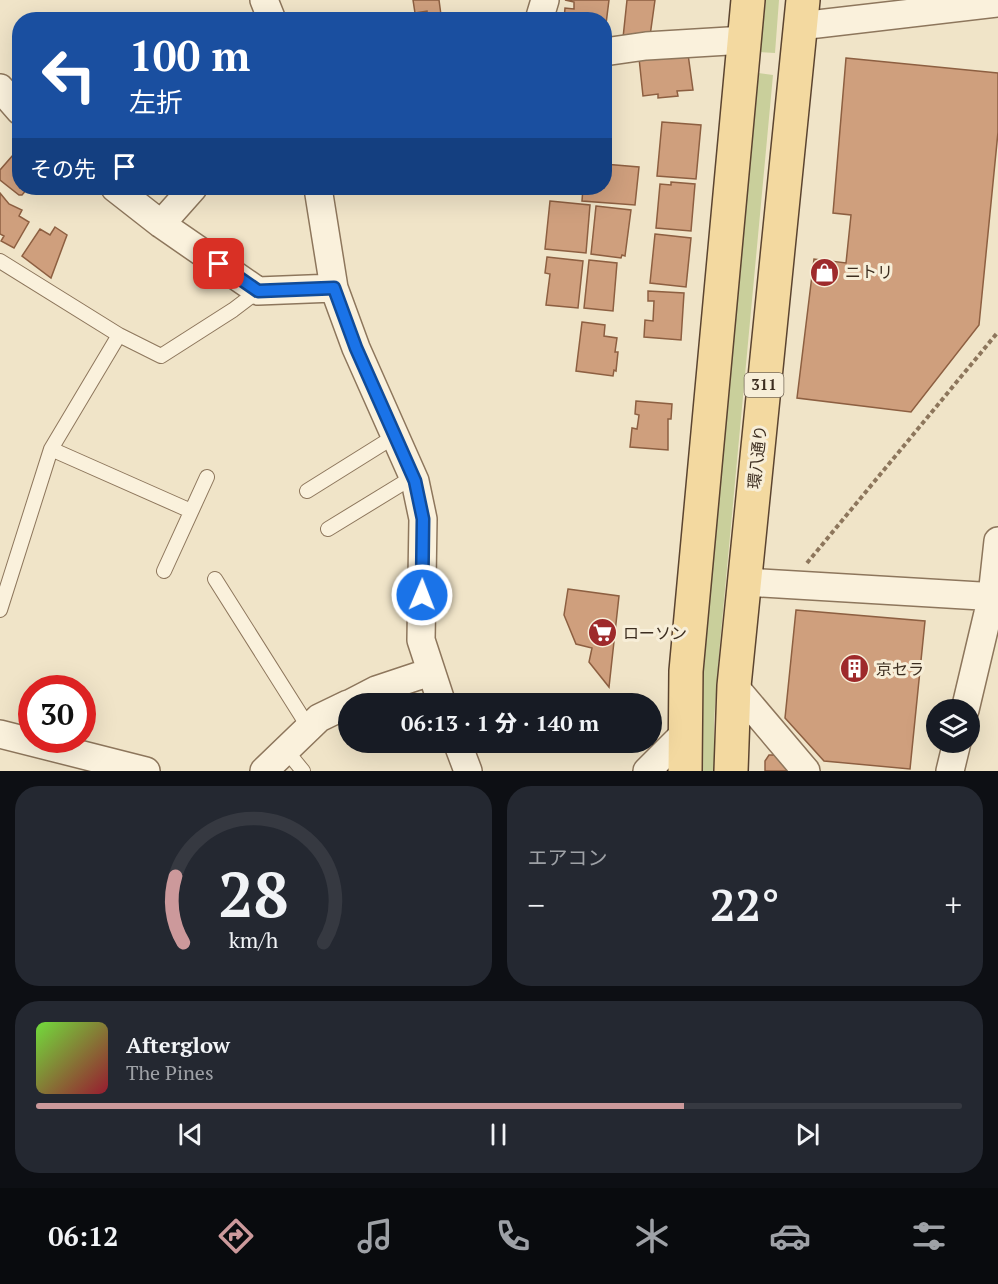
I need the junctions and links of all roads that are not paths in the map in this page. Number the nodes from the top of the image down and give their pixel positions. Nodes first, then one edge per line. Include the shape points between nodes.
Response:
1 (748, 0) edge
2 (998, 3) edge
3 (801, 13) edge
4 (745, 40) junction
5 (612, 51) edge
6 (0, 88) edge
7 (12, 103) edge
8 (124, 195) edge
9 (187, 195) edge
10 (319, 195) edge
11 (161, 224) junction
12 (0, 261) edge
13 (334, 288) junction
14 (258, 291) junction
15 (119, 335) junction
16 (395, 436) junction
17 (51, 449) junction
18 (207, 477) dead end
19 (412, 477) junction
20 (307, 491) dead end
21 (191, 511) junction
22 (328, 529) dead end
23 (998, 541) edge
24 (164, 571) dead end
25 (215, 579) dead end
26 (745, 582) junction
27 (995, 596) edge
28 (0, 610) edge
29 (430, 672) junction
30 (734, 686) junction
31 (370, 693) edge
32 (438, 693) edge
33 (968, 699) edge
34 (338, 709) edge
35 (309, 728) junction
36 (0, 734) edge
37 (684, 734) junction
38 (285, 749) junction
39 (461, 753) edge
40 (954, 753) edge
41 (103, 765) edge
42 (146, 771) edge
43 (264, 771) edge
44 (303, 771) edge
45 (468, 771) edge
46 (647, 771) edge
47 (685, 771) edge
48 (731, 771) edge
49 (806, 771) edge
50 (950, 771) edge

1 - 4 main road
2 - 3 street
3 - 26 main road, 環八通り / 311
4 - 5 street
4 - 37 main road via 686,671
6 - 7 street
8 - 11 street
9 - 11 street
10 - 13 street
11 - 14 street
12 - 15 lane
13 - 14 street
13 - 16 street
14 - 15 lane via 161,356
15 - 17 lane
16 - 19 street
16 - 20 lane
17 - 21 lane
17 - 28 lane
18 - 21 lane
19 - 22 lane
19 - 29 street via 423,519 421,640
21 - 24 lane
23 - 27 street
25 - 35 lane
26 - 27 street
26 - 30 main road, 環八通り / 311
27 - 33 street
29 - 31 street
29 - 32 street
30 - 48 main road, 環八通り / 311
30 - 49 street
34 - 35 street
35 - 38 street
36 - 41 street
37 - 46 street
37 - 47 main road
38 - 43 street
38 - 44 lane
39 - 45 street
40 - 50 street
41 - 42 street

